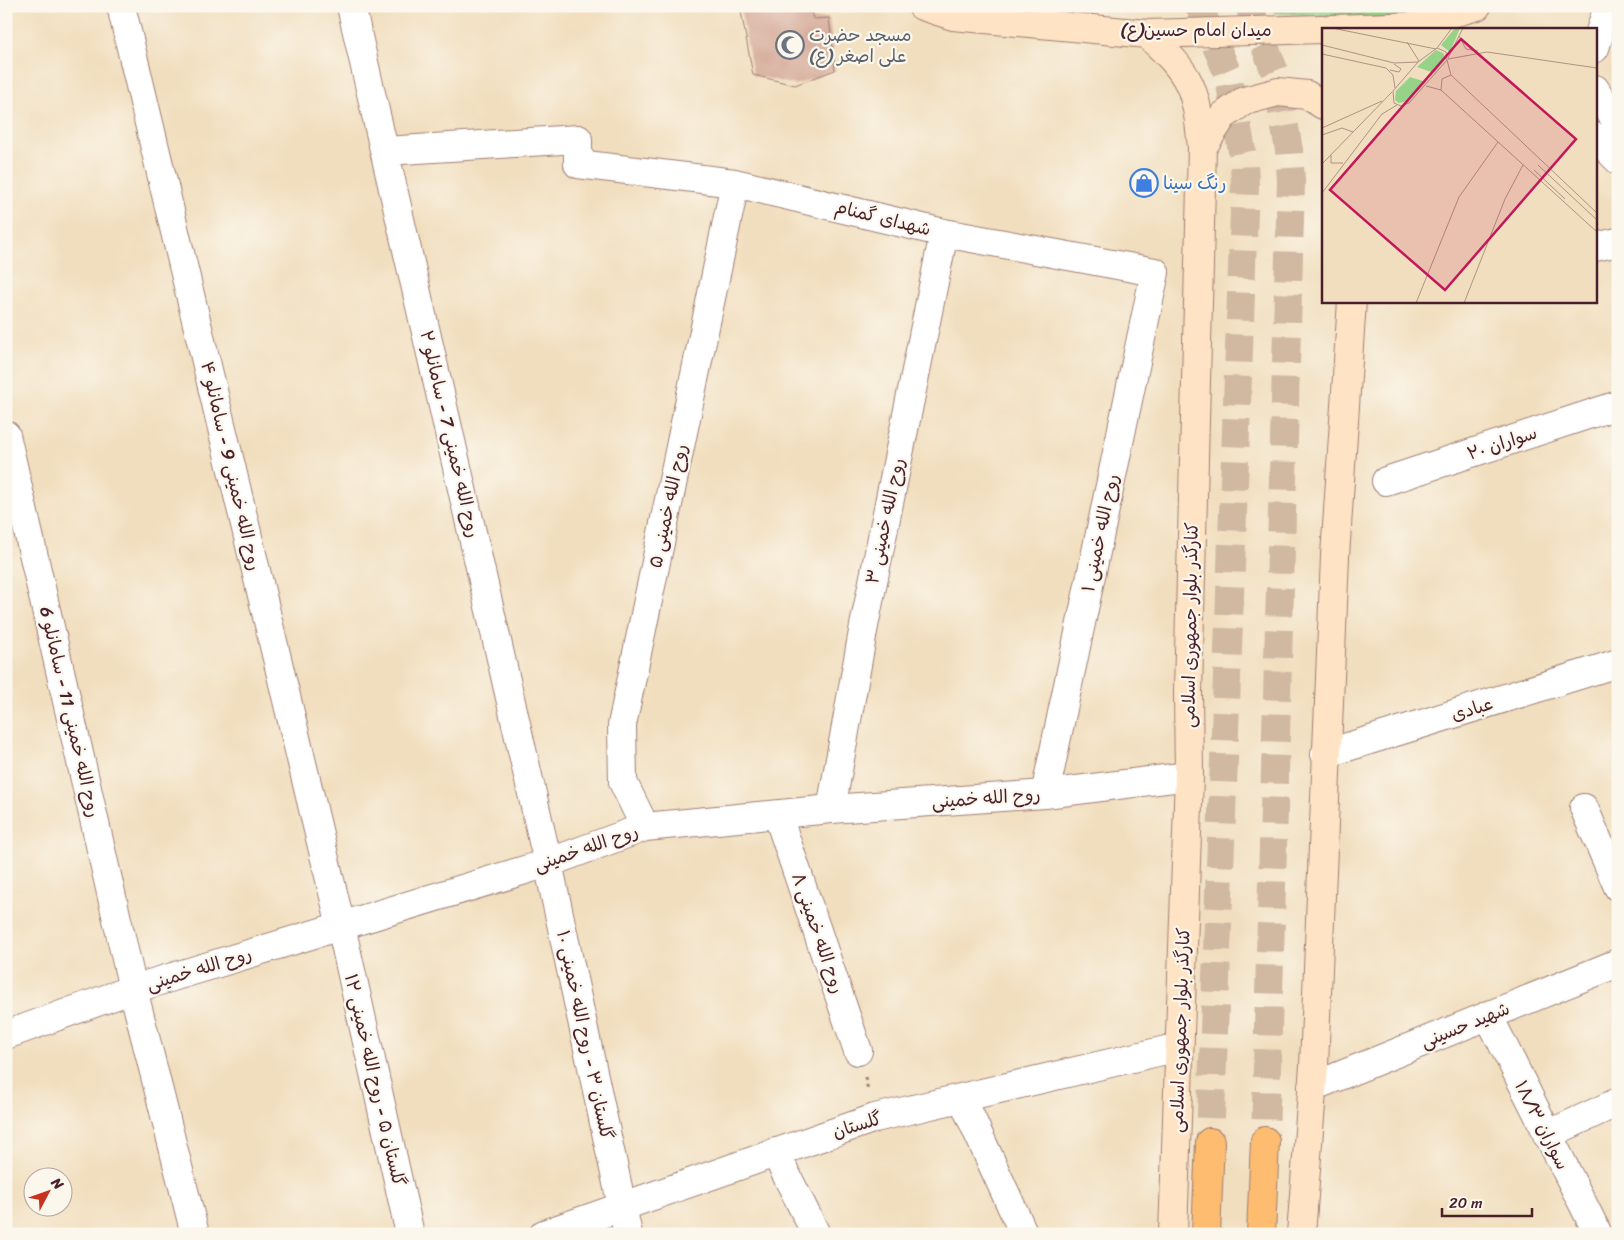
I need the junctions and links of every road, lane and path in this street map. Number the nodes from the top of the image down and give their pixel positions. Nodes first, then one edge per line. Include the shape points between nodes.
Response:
1 (121, 6) edge
2 (352, 6) edge
3 (922, 6) edge
4 (1477, 6) edge
5 (1608, 6) edge
6 (1432, 22) edge
7 (1347, 28) edge
8 (1322, 29) edge
9 (1147, 34) junction
10 (1596, 45) edge
11 (1596, 91) edge
12 (1322, 104) edge
13 (1618, 124) edge
14 (1596, 138) edge
15 (1202, 148) junction
16 (385, 151) junction
17 (1618, 160) edge
18 (735, 182) junction
19 (944, 233) junction
20 (1618, 242) edge
21 (1596, 247) edge
22 (1156, 272) joint
23 (1352, 302) edge
24 (1618, 404) edge
25 (6, 435) edge
26 (1386, 481) dead end
27 (1618, 663) edge
28 (1326, 754) junction
29 (1189, 776) junction
30 (1046, 794) junction
31 (1584, 808) dead end
32 (831, 809) junction
33 (778, 816) junction
34 (645, 827) junction
35 (548, 863) junction
36 (1618, 887) edge
37 (341, 926) junction
38 (1618, 962) edge
39 (134, 989) junction
40 (1488, 1015) junction
41 (6, 1035) edge
42 (1179, 1047) junction
43 (858, 1051) joint
44 (1312, 1087) junction
45 (962, 1098) junction
46 (1618, 1102) edge
47 (875, 1118) junction
48 (1547, 1135) junction
49 (1265, 1141) tunnel mouth
50 (1210, 1142) tunnel mouth
51 (775, 1152) junction
52 (622, 1207) junction
53 (195, 1234) edge
54 (410, 1234) edge
55 (544, 1234) edge
56 (628, 1234) edge
57 (816, 1234) edge
58 (1024, 1234) edge
59 (1173, 1234) edge
60 (1206, 1234) edge
61 (1261, 1234) edge
62 (1302, 1234) edge
63 (1598, 1234) edge

1 - 37 street, روح الله خمینی 9 - سامانلو ۴
2 - 16 street, روح الله خمینی 7 - سامانلو ۲
3 - 9 main road, میدان امام حسین(ع) via 953,16
4 - 6 main road
5 - 10 street
6 - 7 main road
8 - 9 main road, میدان امام حسین(ع)
9 - 15 main road, کنارگذر بلوار جمهوری اسلامی via 1183,70 1193,89
11 - 13 street
12 - 15 main road via 1307,95 1278,92 1244,101 1223,116
14 - 17 street
15 - 29 main road, کنارگذر بلوار جمهوری اسلامی via 1188,691
16 - 18 street, شهدای گمنام via 578,139 578,164
16 - 35 street, روح الله خمینی 7 - سامانلو ۲
18 - 19 street, شهدای گمنام
18 - 34 street, روح الله خمینی ۵ via 622,725 623,782
19 - 22 street, شهدای گمنام
19 - 32 street, روح الله خمینی ۳ via 866,617
20 - 21 street
22 - 30 street, روح الله خمینی ۱
23 - 28 main road
24 - 26 street, سواران ۲۰
25 - 39 street, روح الله خمینی 11 - سامانلو 6
27 - 28 street, عبادی
28 - 44 main road
29 - 30 street, روح الله خمینی
29 - 42 main road, کنارگذر بلوار جمهوری اسلامی
30 - 32 street, روح الله خمینی
31 - 36 street
32 - 33 street, روح الله خمینی
33 - 34 street, روح الله خمینی
33 - 43 street, روح الله خمینی ۸
34 - 35 street, روح الله خمینی
35 - 37 street, روح الله خمینی
35 - 52 street, گلستان ۳ - روح الله خمینی ۱۰
37 - 39 street, روح الله خمینی
37 - 54 street, گلستان ۵ - روح الله خمینی ۱۲
38 - 40 street, شهید حسینی
39 - 41 street, روح الله خمینی
39 - 53 street, روح الله خمینی 11 - سامانلو 6
40 - 44 street, شهید حسینی
40 - 48 street, سواران ۱۸/۳
42 - 45 street, گلستان
42 - 59 main road, کنارگذر بلوار جمهوری اسلامی
43 - 47 path
44 - 62 main road
45 - 47 street, گلستان
45 - 58 street
46 - 48 street
47 - 51 street, گلستان
48 - 63 street, سواران ۱۸/۳
49 - 61 main road
50 - 60 main road
51 - 52 street, گلستان
51 - 57 street
52 - 55 street, گلستان
52 - 56 street, گلستان ۳ - روح الله خمینی ۱۰

